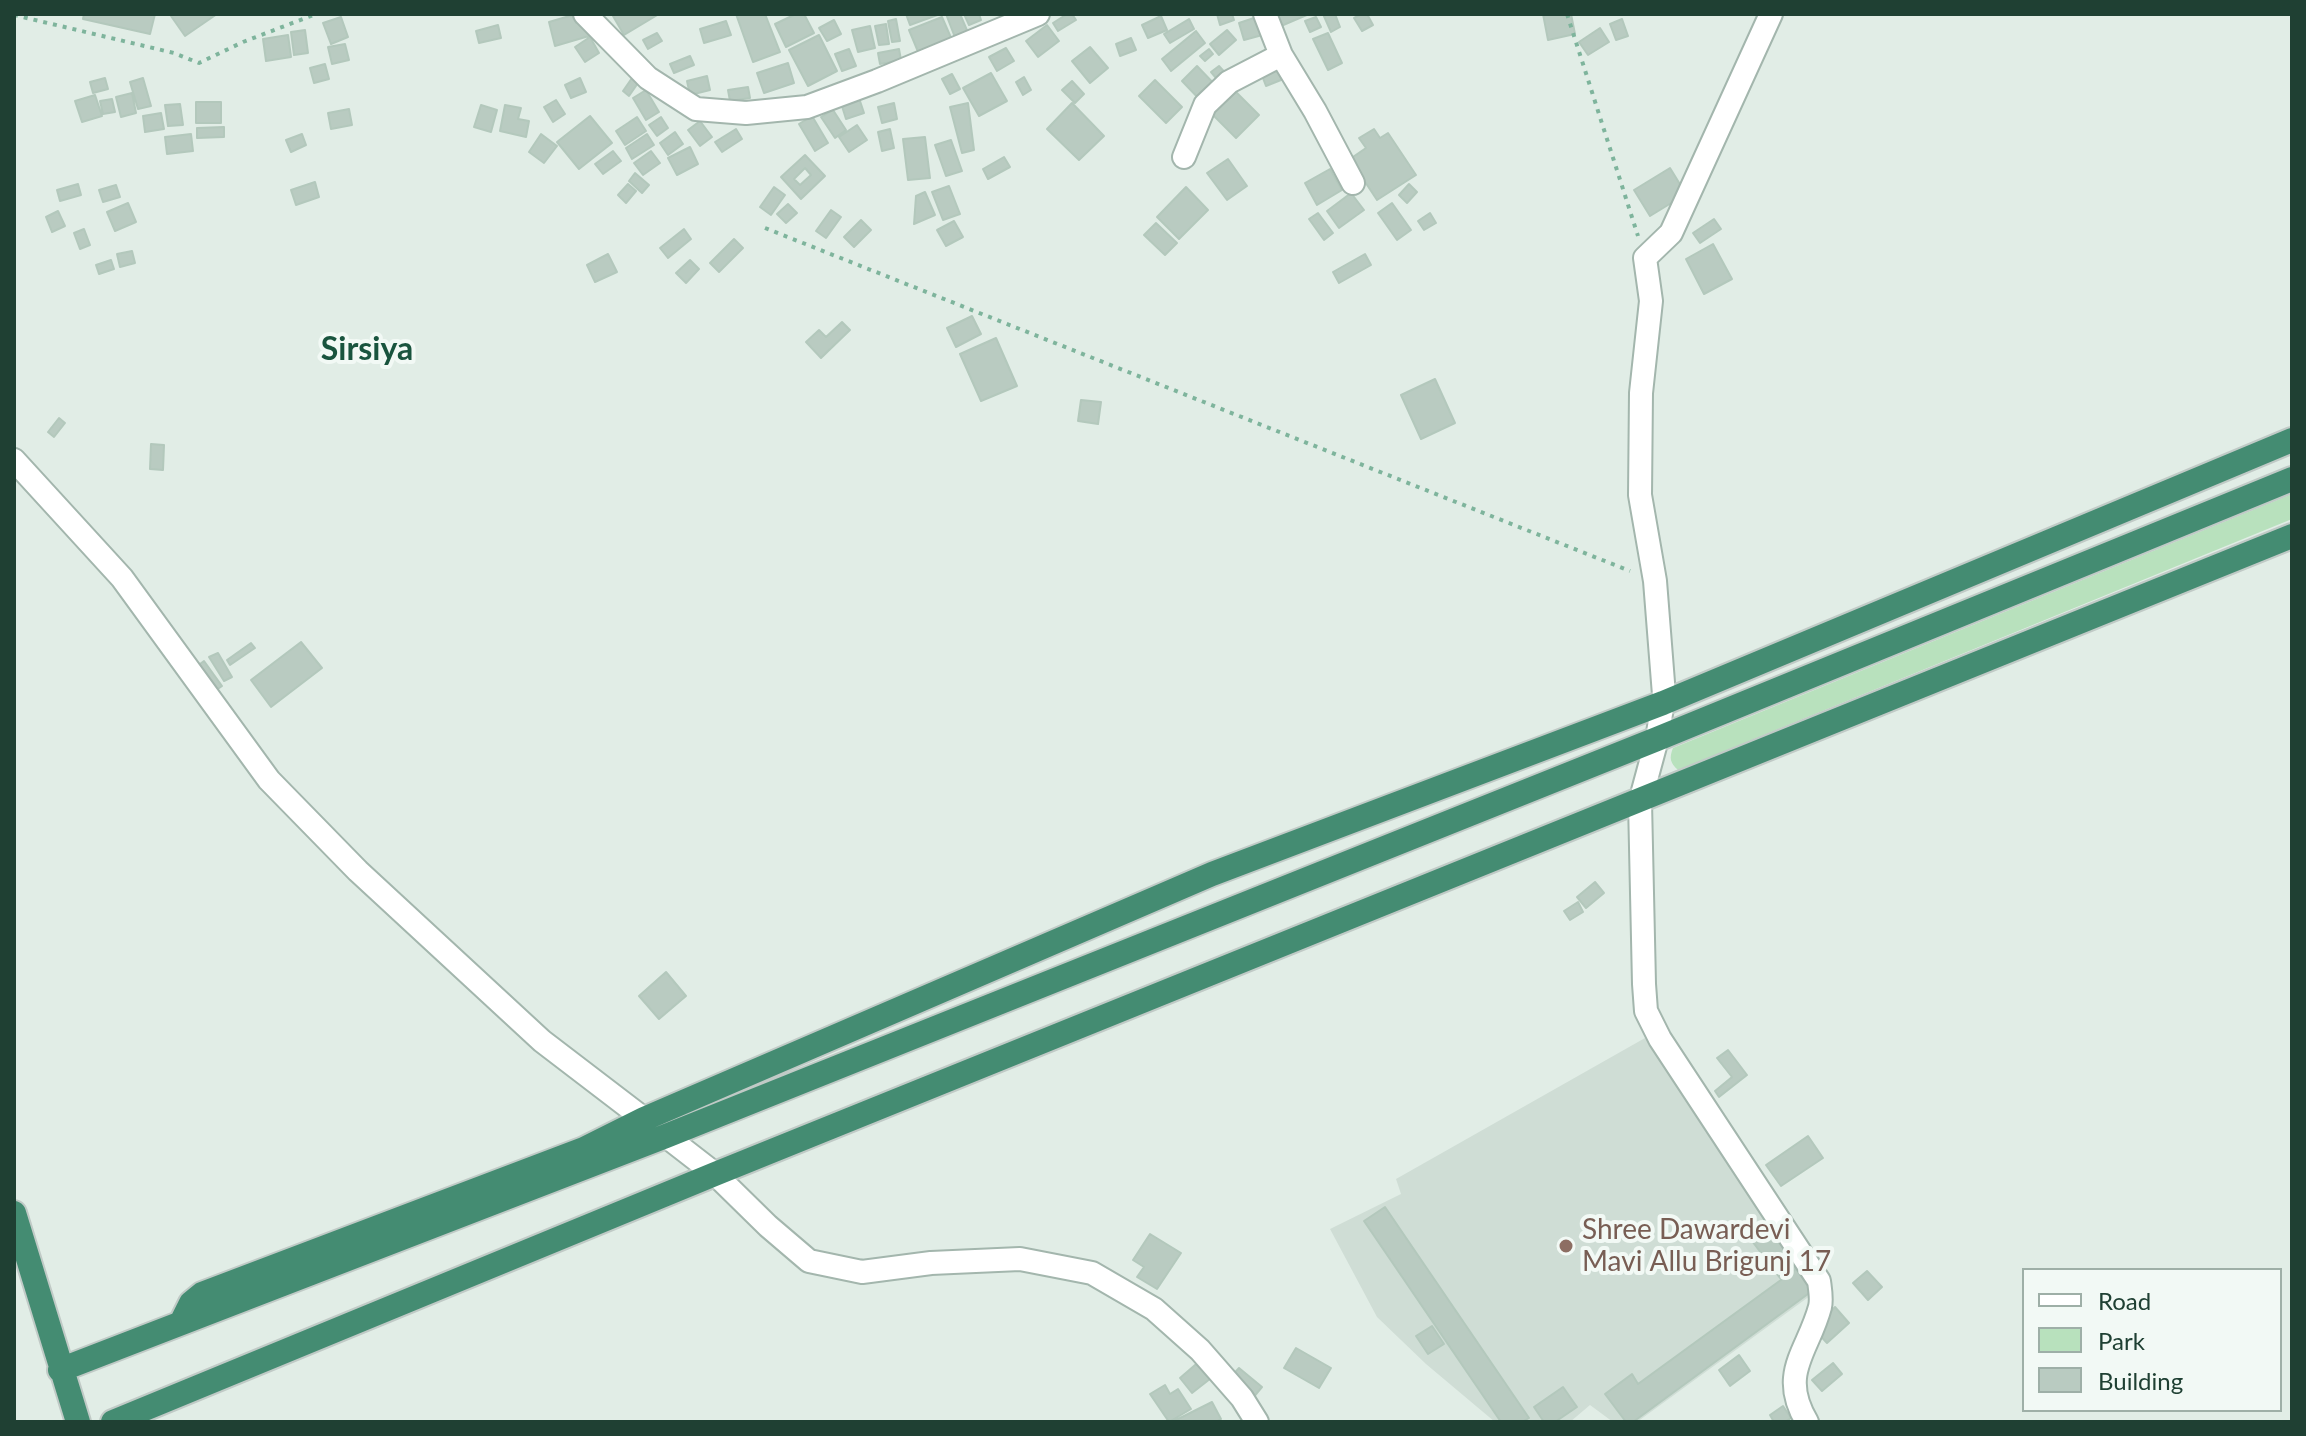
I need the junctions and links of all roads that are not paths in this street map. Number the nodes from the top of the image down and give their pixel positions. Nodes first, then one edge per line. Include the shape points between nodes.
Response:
1 (585, 14) edge
2 (1037, 14) edge
3 (1265, 14) edge
4 (1771, 14) edge
5 (1281, 55) junction
6 (1184, 157) dead end
7 (1353, 183) dead end
8 (2292, 440) edge
9 (14, 460) edge
10 (2292, 479) edge
11 (2292, 536) edge
12 (1663, 703) junction
13 (1657, 739) junction
14 (1640, 802) junction
15 (644, 1119) junction
16 (666, 1136) junction
17 (715, 1174) junction
18 (14, 1213) edge
19 (181, 1323) junction
20 (60, 1370) junction
21 (1242, 1398) junction
22 (78, 1422) edge
23 (113, 1422) edge
24 (1257, 1422) edge
25 (1275, 1422) edge
26 (1807, 1422) edge

1 - 2 street via 648,78 696,109 746,113 807,107
3 - 5 street
4 - 12 street via 1671,233 1645,258 1651,301 1641,393 1640,495 1655,581
5 - 6 street via 1229,82 1205,105
5 - 7 street
8 - 12 highway
9 - 15 street via 122,578 269,780 358,871 542,1041
10 - 13 highway
11 - 14 highway
12 - 13 street
12 - 15 highway via 1212,874
13 - 14 street
13 - 16 highway
14 - 17 highway
14 - 26 street via 1646,1011 1819,1281 1821,1305 1794,1379 1797,1405
15 - 19 highway via 584,1149 202,1294
16 - 17 street
16 - 19 highway
17 - 21 street via 809,1261 862,1272 1020,1259 1092,1273 1154,1309
17 - 23 highway
18 - 20 highway
19 - 20 highway
20 - 22 highway
21 - 24 street
21 - 25 street

